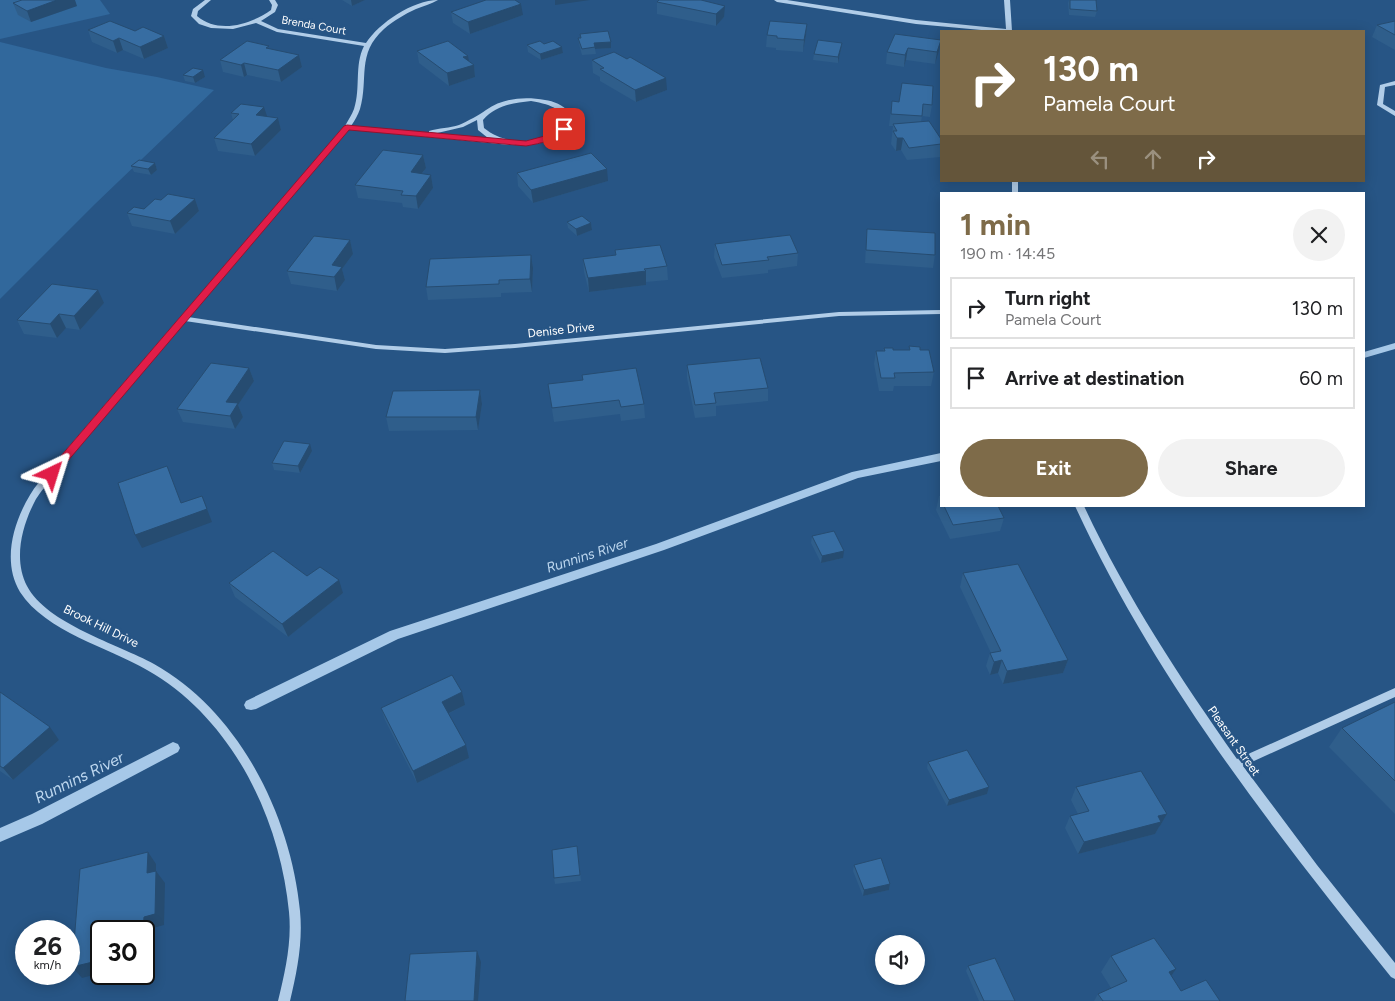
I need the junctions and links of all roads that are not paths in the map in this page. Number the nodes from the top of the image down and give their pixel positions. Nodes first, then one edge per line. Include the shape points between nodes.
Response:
1 (208, 0) edge
2 (272, 0) edge
3 (435, 0) edge
4 (777, 0) edge
5 (1006, 0) edge
6 (257, 21) junction
7 (998, 30) edge
8 (1008, 30) edge
9 (368, 45) junction
10 (1395, 83) edge
11 (484, 113) junction
12 (1395, 114) edge
13 (347, 127) junction
14 (419, 134) junction
15 (510, 143) junction
16 (940, 312) edge
17 (185, 319) junction
18 (1079, 507) edge
19 (1395, 692) edge
20 (1235, 765) junction
21 (1395, 973) edge
22 (284, 1001) edge

1 - 6 street, Brenda Court via 195,10 194,16 206,25 230,27
2 - 6 street, Brenda Court via 275,5 273,11
3 - 9 street, Brook Hill Drive via 399,16 377,33
4 - 7 street via 916,22
5 - 8 street
6 - 9 street, Brenda Court via 277,30
9 - 13 street, Brook Hill Drive via 362,59 357,110
10 - 12 street via 1382,86 1380,105
11 - 14 street via 461,126
11 - 15 street via 480,128 486,135
11 - 15 street via 505,102 531,99 555,104 568,116 564,129 554,136 534,142
13 - 14 street
13 - 17 street, Brook Hill Drive
14 - 15 street
16 - 17 street, Denise Drive via 839,314 444,351 376,347
17 - 22 street, Brook Hill Drive via 32,500 18,528 15,555 18,577 31,599 49,614 169,677 213,718 255,777 282,840 294,904 294,947
18 - 20 street, Pleasant Street via 1140,624
19 - 20 street
20 - 21 street, Pleasant Street via 1313,872

